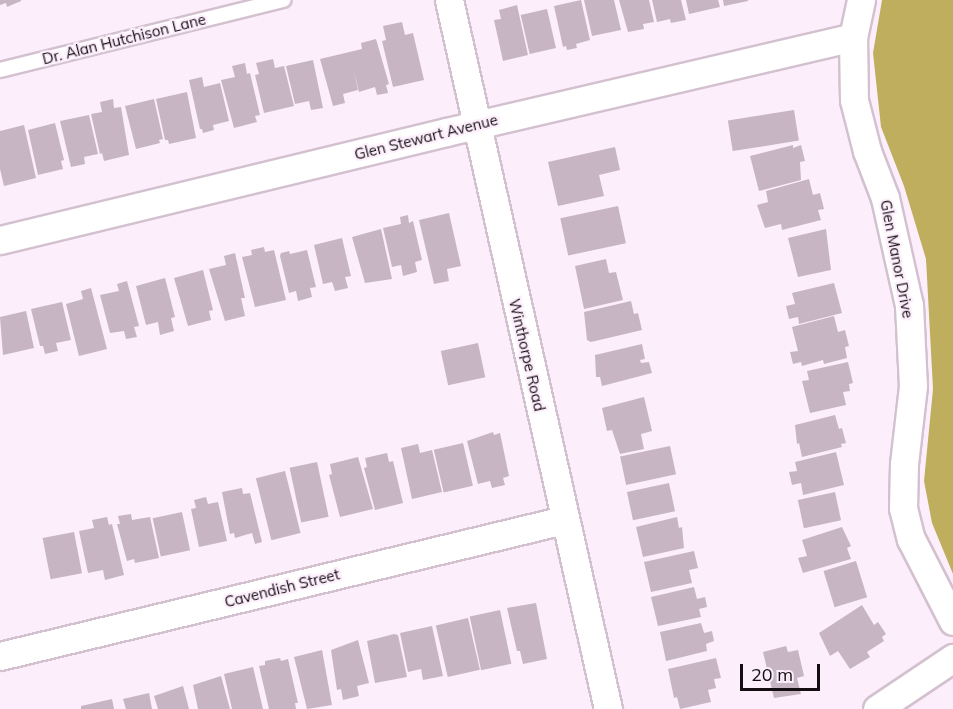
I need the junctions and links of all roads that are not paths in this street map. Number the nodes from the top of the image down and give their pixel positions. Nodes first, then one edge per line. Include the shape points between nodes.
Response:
1 (283, 0) edge
2 (449, 0) edge
3 (861, 0) edge
4 (853, 37) junction
5 (0, 70) edge
6 (475, 125) junction
7 (0, 240) edge
8 (564, 520) junction
9 (953, 621) edge
10 (0, 656) edge
11 (953, 658) edge
12 (608, 709) edge
13 (877, 709) edge

1 - 5 lane, Dr. Alan Hutchison Lane
2 - 6 street, Winthorpe Road
3 - 4 street, Glen Manor Drive
4 - 6 street, Glen Stewart Avenue
4 - 9 street, Glen Manor Drive via 854,100 885,198 909,305 913,386 903,508 911,539
6 - 7 street, Glen Stewart Avenue
6 - 8 street, Winthorpe Road
8 - 10 street, Cavendish Street
8 - 12 street, Winthorpe Road
11 - 13 street

